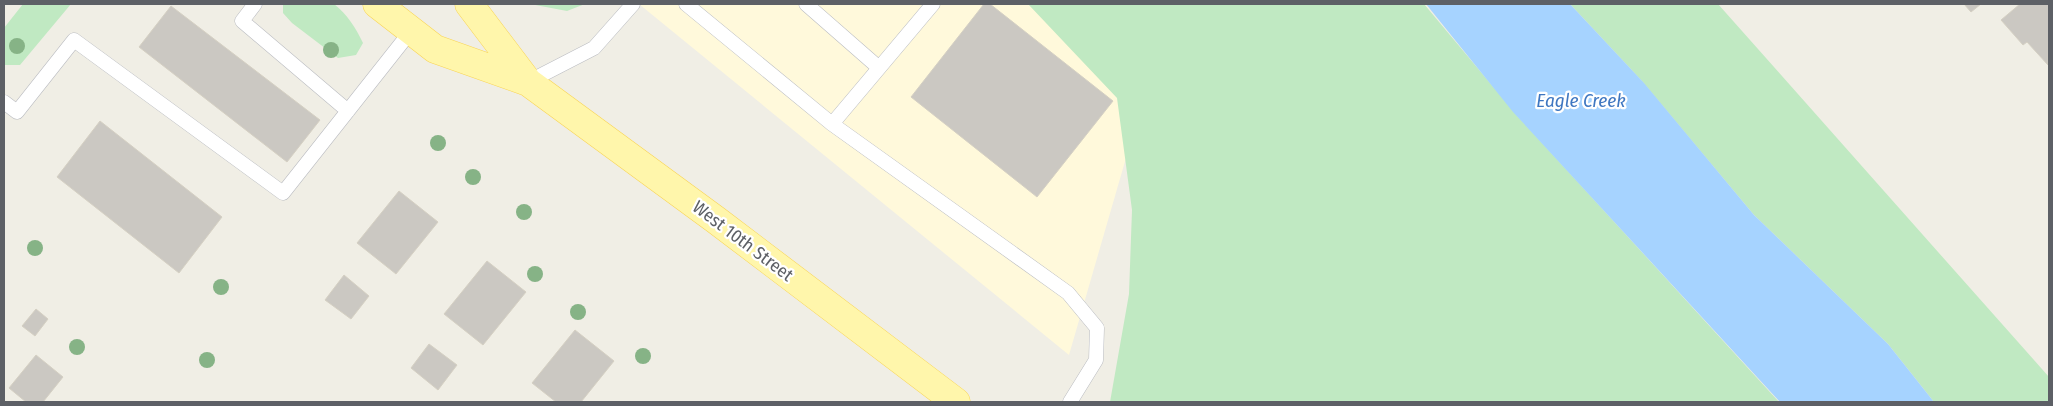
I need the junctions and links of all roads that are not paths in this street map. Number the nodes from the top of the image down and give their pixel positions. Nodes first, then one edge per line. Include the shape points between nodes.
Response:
1 (255, 4) edge
2 (377, 4) edge
3 (469, 4) edge
4 (633, 4) edge
5 (686, 4) edge
6 (806, 4) edge
7 (933, 4) edge
8 (411, 30) junction
9 (878, 67) junction
10 (528, 82) junction
11 (4, 102) edge
12 (348, 111) junction
13 (832, 124) junction
14 (956, 402) edge
15 (1070, 402) edge

1 - 12 lane via 242,21
2 - 8 main road, West 10th Street
3 - 10 main road, West 10th Street
4 - 10 lane via 594,48
5 - 13 lane
6 - 9 lane
7 - 9 lane
8 - 10 main road, West 10th Street via 434,48
8 - 12 lane
9 - 13 lane
10 - 14 main road, West 10th Street
11 - 12 lane via 17,112 74,40 283,193
13 - 15 lane via 1068,293 1097,328 1096,360

